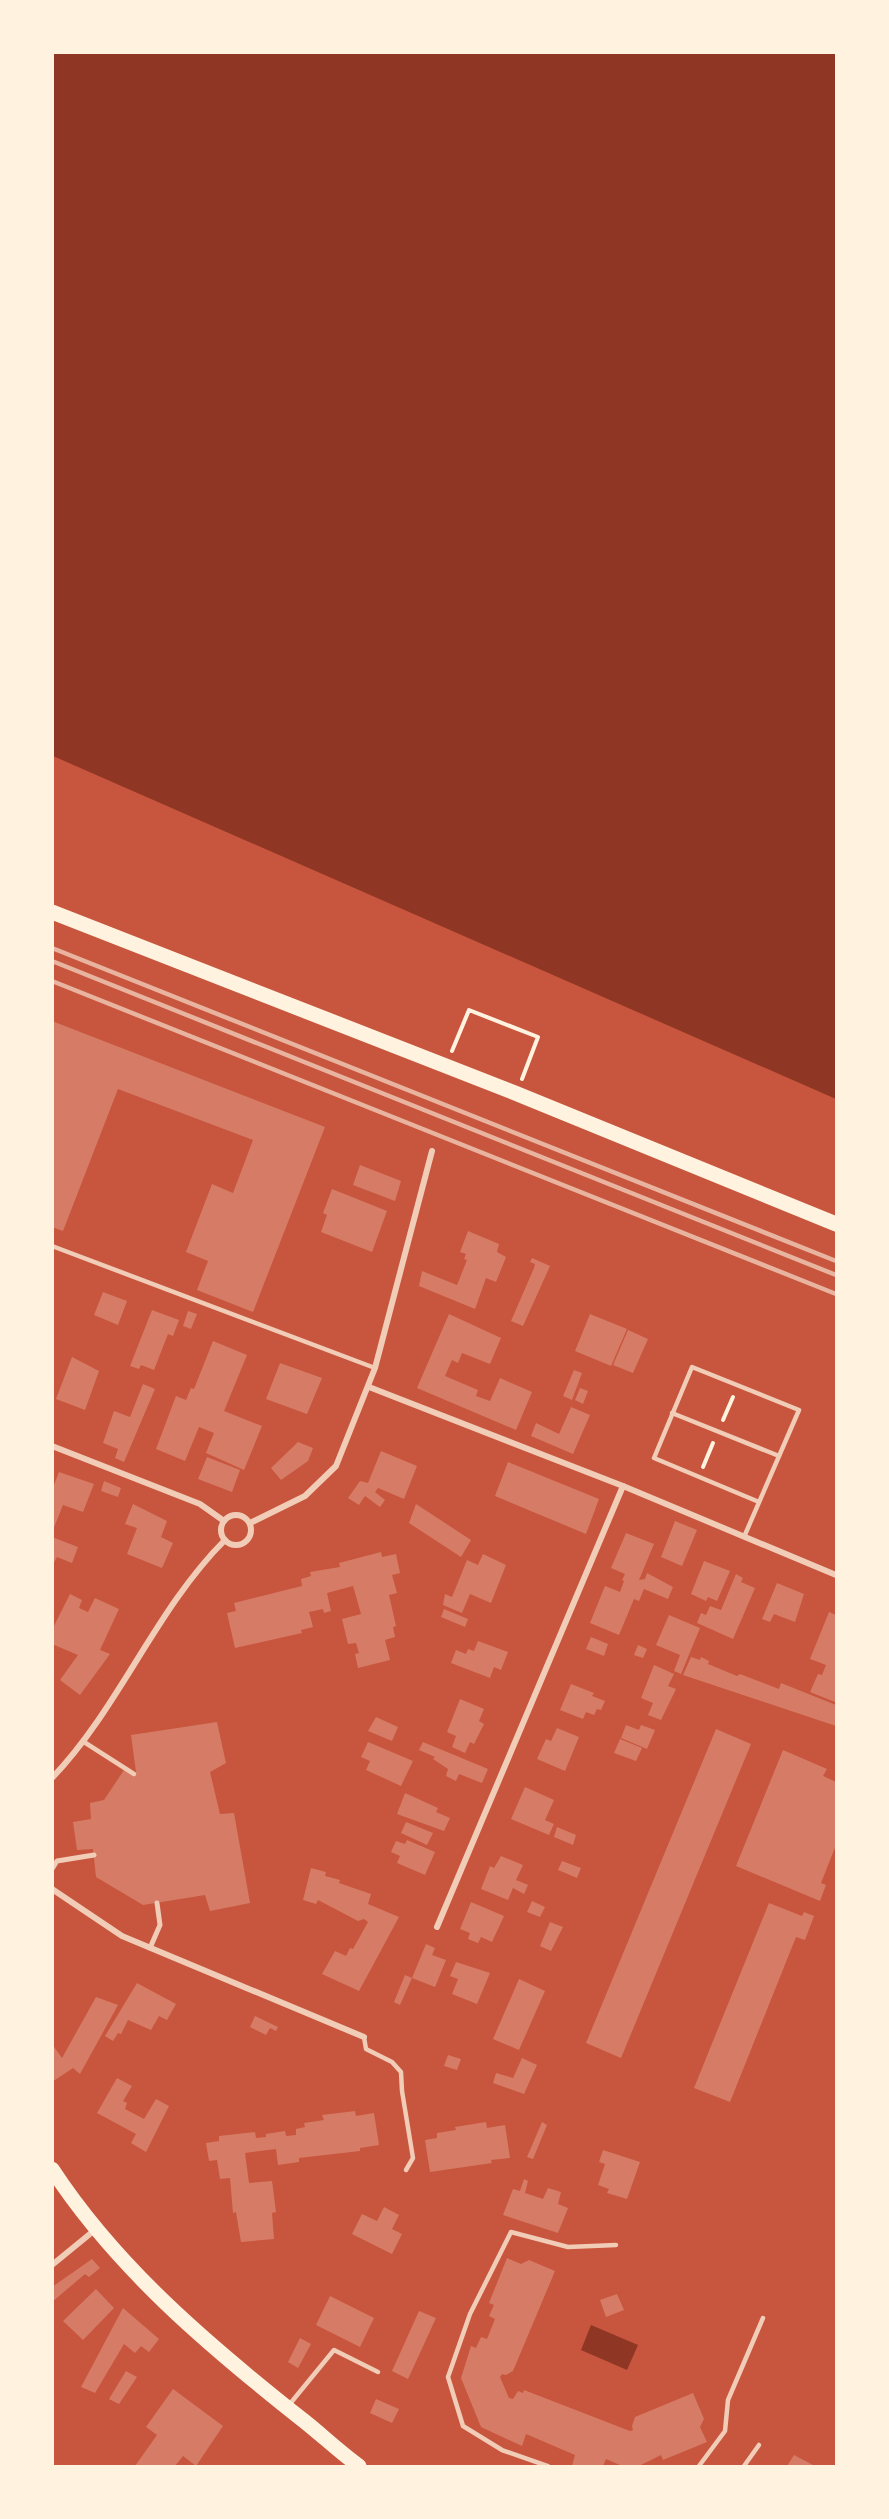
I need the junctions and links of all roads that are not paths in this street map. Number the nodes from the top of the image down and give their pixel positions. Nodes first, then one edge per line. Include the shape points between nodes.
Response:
1 (52, 912) edge
2 (432, 1151) dead end
3 (837, 1224) edge
4 (52, 1246) edge
5 (375, 1368) junction
6 (369, 1387) junction
7 (672, 1413) junction
8 (52, 1446) edge
9 (779, 1456) junction
10 (623, 1486) junction
11 (759, 1502) junction
12 (224, 1521) junction
13 (250, 1523) junction
14 (744, 1537) junction
15 (225, 1540) junction
16 (837, 1575) edge
17 (84, 1742) junction
18 (134, 1774) dead end
19 (52, 1778) edge
20 (94, 1855) dead end
21 (52, 1869) edge
22 (52, 1889) edge
23 (157, 1903) dead end
24 (437, 1927) dead end
25 (150, 1948) junction
26 (364, 2037) joint
27 (52, 2169) edge
28 (406, 2170) dead end
29 (96, 2229) junction
30 (616, 2246) dead end
31 (52, 2265) edge
32 (763, 2318) dead end
33 (378, 2372) dead end
34 (287, 2408) junction
35 (759, 2445) dead end
36 (359, 2466) edge
37 (546, 2466) edge
38 (699, 2466) edge
39 (744, 2466) edge

1 - 3 main road
2 - 5 street
4 - 5 lane
5 - 6 street
6 - 10 street
6 - 13 street via 336,1466 304,1497
7 - 9 lane
7 - 9 lane via 692,1367 799,1410
7 - 11 lane via 654,1458
8 - 12 street via 200,1504
9 - 11 lane
10 - 14 street
10 - 24 street
11 - 14 lane
12 - 13 street via 238,1515
12 - 15 street via 221,1533
13 - 15 street via 250,1537 243,1544
14 - 16 street
15 - 17 street via 172,1603
17 - 18 lane
17 - 19 street
20 - 21 street via 57,1861
22 - 25 street via 122,1936
23 - 25 street via 160,1925
25 - 26 street
26 - 28 lane via 366,2049 392,2062 401,2072 413,2158
27 - 29 main road
29 - 31 street
29 - 34 main road via 141,2279
30 - 37 lane via 568,2247 511,2232 470,2314 448,2376 463,2426 502,2450
32 - 38 lane via 728,2400 725,2430
33 - 34 lane via 334,2350
34 - 36 main road
35 - 39 lane

